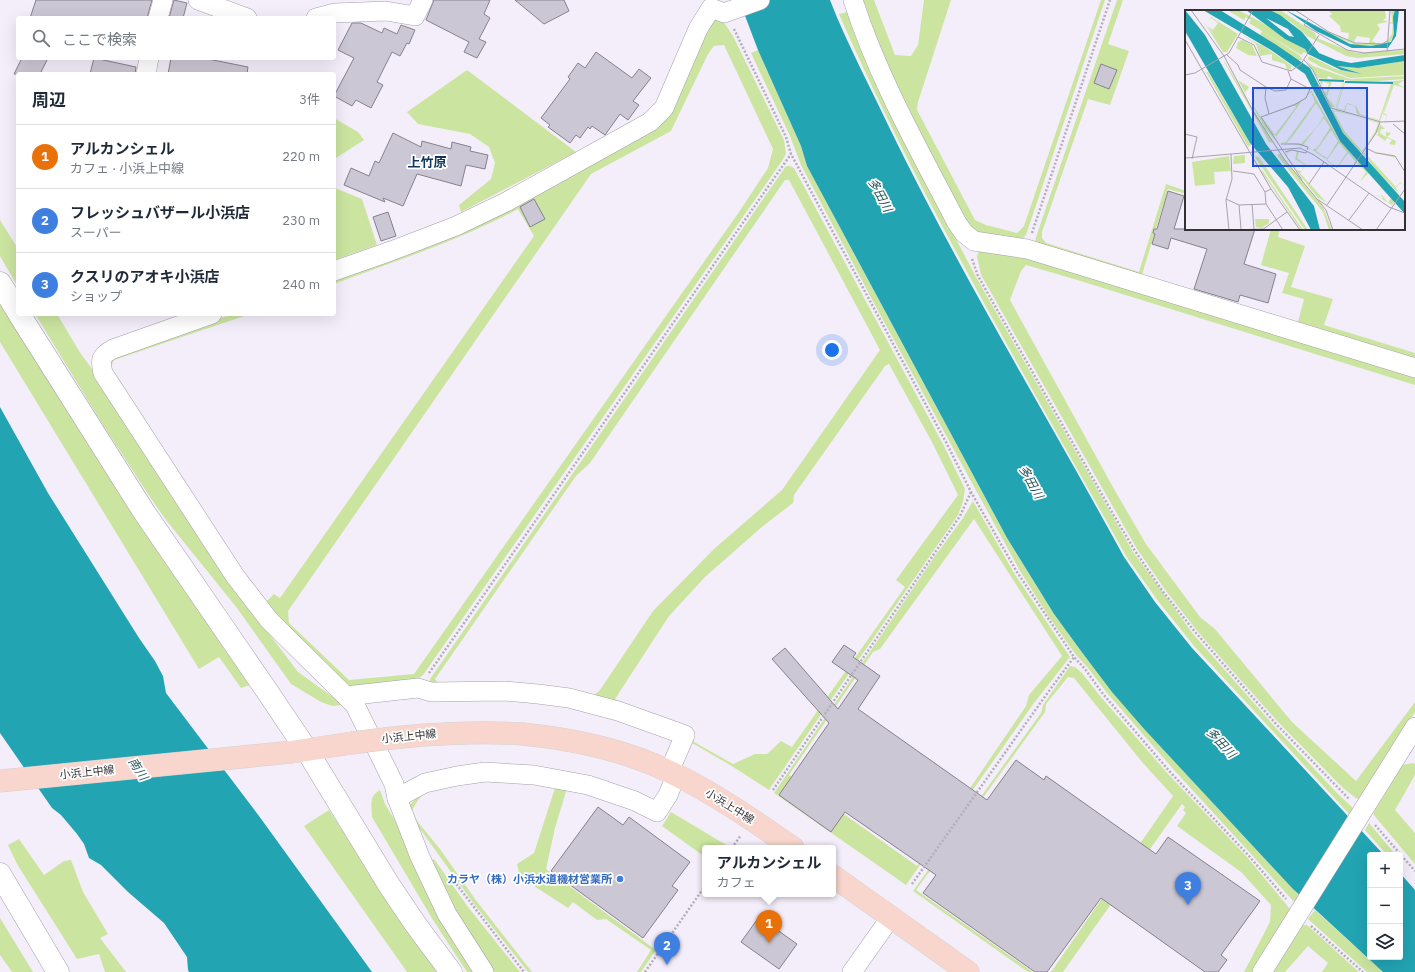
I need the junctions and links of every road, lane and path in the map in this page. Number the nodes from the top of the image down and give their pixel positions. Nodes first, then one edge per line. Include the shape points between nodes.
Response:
1 (163, 0) edge
2 (198, 0) edge
3 (423, 0) edge
4 (760, 0) edge
5 (853, 0) edge
6 (1110, 0) edge
7 (716, 8) edge
8 (159, 16) edge
9 (241, 16) edge
10 (324, 16) edge
11 (150, 60) edge
12 (146, 72) edge
13 (791, 154) junction
14 (964, 234) junction
15 (1026, 249) junction
16 (336, 271) edge
17 (0, 283) edge
18 (16, 310) edge
19 (20, 316) edge
20 (201, 316) edge
21 (1415, 368) edge
22 (971, 492) junction
23 (1074, 657) junction
24 (418, 688) junction
25 (346, 696) junction
26 (1415, 727) edge
27 (299, 750) junction
28 (1409, 751) edge
29 (673, 774) junction
30 (0, 781) edge
31 (773, 790) dead end
32 (396, 798) junction
33 (1362, 813) junction
34 (788, 845) edge
35 (1415, 871) edge
36 (0, 874) edge
37 (450, 876) dead end
38 (836, 878) edge
39 (912, 884) dead end
40 (702, 890) edge
41 (1300, 912) junction
42 (891, 917) junction
43 (58, 972) edge
44 (451, 972) edge
45 (484, 972) edge
46 (524, 972) edge
47 (645, 972) edge
48 (852, 972) edge
49 (968, 972) edge
50 (1262, 972) edge
51 (1363, 972) edge

1 - 8 street
2 - 9 street
3 - 10 street via 415,16 386,10
4 - 7 street
5 - 14 street via 863,31 899,112
6 - 15 path
7 - 13 path via 731,23 783,131
7 - 16 street via 698,29 664,108 650,122 506,202 434,234
11 - 12 street
13 - 22 path
13 - 24 path
14 - 15 street via 974,241
14 - 33 path via 978,276 1139,557 1196,633 1277,725
15 - 21 street
17 - 18 street
19 - 27 street via 144,512 268,691
20 - 25 street via 105,353 101,364 103,373 235,576 269,620
22 - 23 path via 1017,572
22 - 31 path via 960,516
23 - 39 path
23 - 41 path via 1170,773
24 - 25 street
24 - 29 street via 431,692 492,691 569,698 641,718 684,735
25 - 32 street via 355,705 394,784
26 - 28 street
27 - 29 main road, 小浜上中線, bridge via 417,735 523,734 590,744
27 - 30 main road, 小浜上中線
27 - 44 street via 416,925
28 - 33 street
29 - 32 street via 668,795 657,812 588,784 534,775 485,772 425,783
29 - 34 main road, 小浜上中線 via 728,804
32 - 45 street via 447,914
33 - 35 path
33 - 41 street
36 - 43 street
37 - 46 path
38 - 42 main road
40 - 47 path
41 - 50 street
41 - 51 path
42 - 48 street
42 - 49 main road

